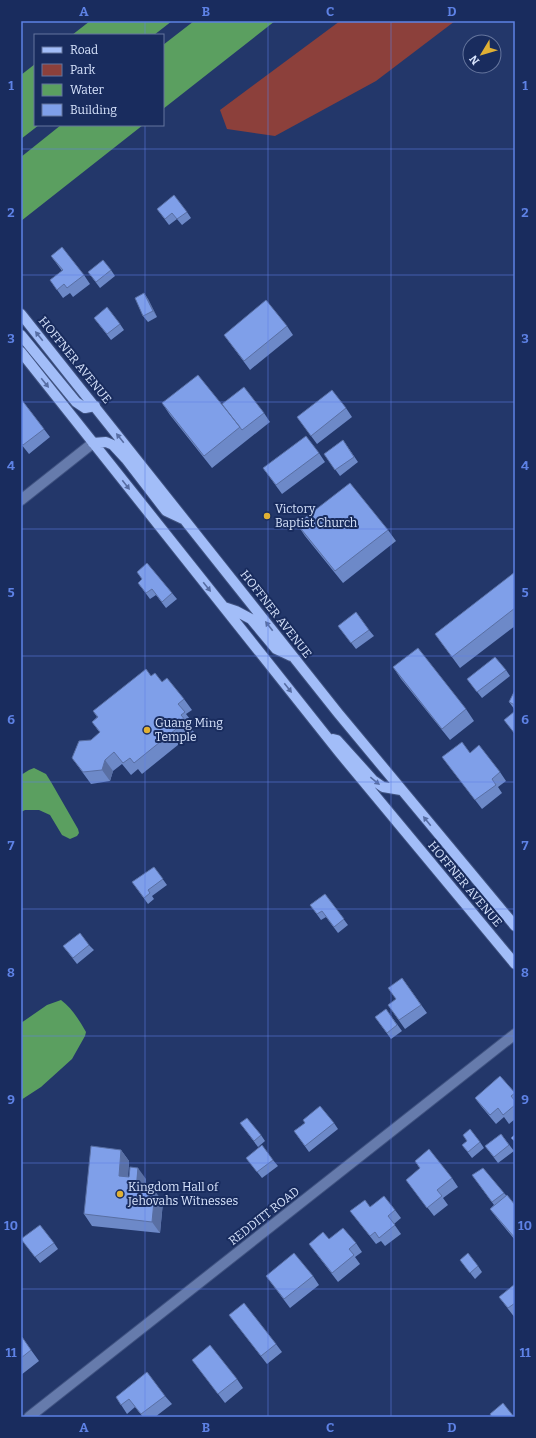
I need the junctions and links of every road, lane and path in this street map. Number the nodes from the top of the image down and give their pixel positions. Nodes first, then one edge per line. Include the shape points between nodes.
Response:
1 (21, 314) edge
2 (21, 335) edge
3 (21, 352) edge
4 (95, 406) junction
5 (94, 443) junction
6 (21, 500) edge
7 (185, 519) junction
8 (223, 607) junction
9 (293, 657) junction
10 (327, 737) junction
11 (401, 790) junction
12 (515, 926) edge
13 (515, 964) edge
14 (515, 1034) edge
15 (29, 1417) edge

4 -> 1 main road, HOFFNER AVENUE
2 - 4 main road via 76,402 85,408
3 -> 5 main road, HOFFNER AVENUE
7 -> 4 main road, HOFFNER AVENUE
5 - 6 street
5 - 7 main road via 106,442 113,445 166,511
5 -> 8 main road, HOFFNER AVENUE
9 -> 7 main road, HOFFNER AVENUE
8 - 9 main road via 251,619 276,650
8 -> 10 main road, HOFFNER AVENUE
9 - 11 main road, HOFFNER AVENUE
10 -> 11 main road via 337,740 373,780 383,787
10 - 13 main road, HOFFNER AVENUE
12 -> 11 main road, HOFFNER AVENUE
14 - 15 street, REDDITT ROAD

